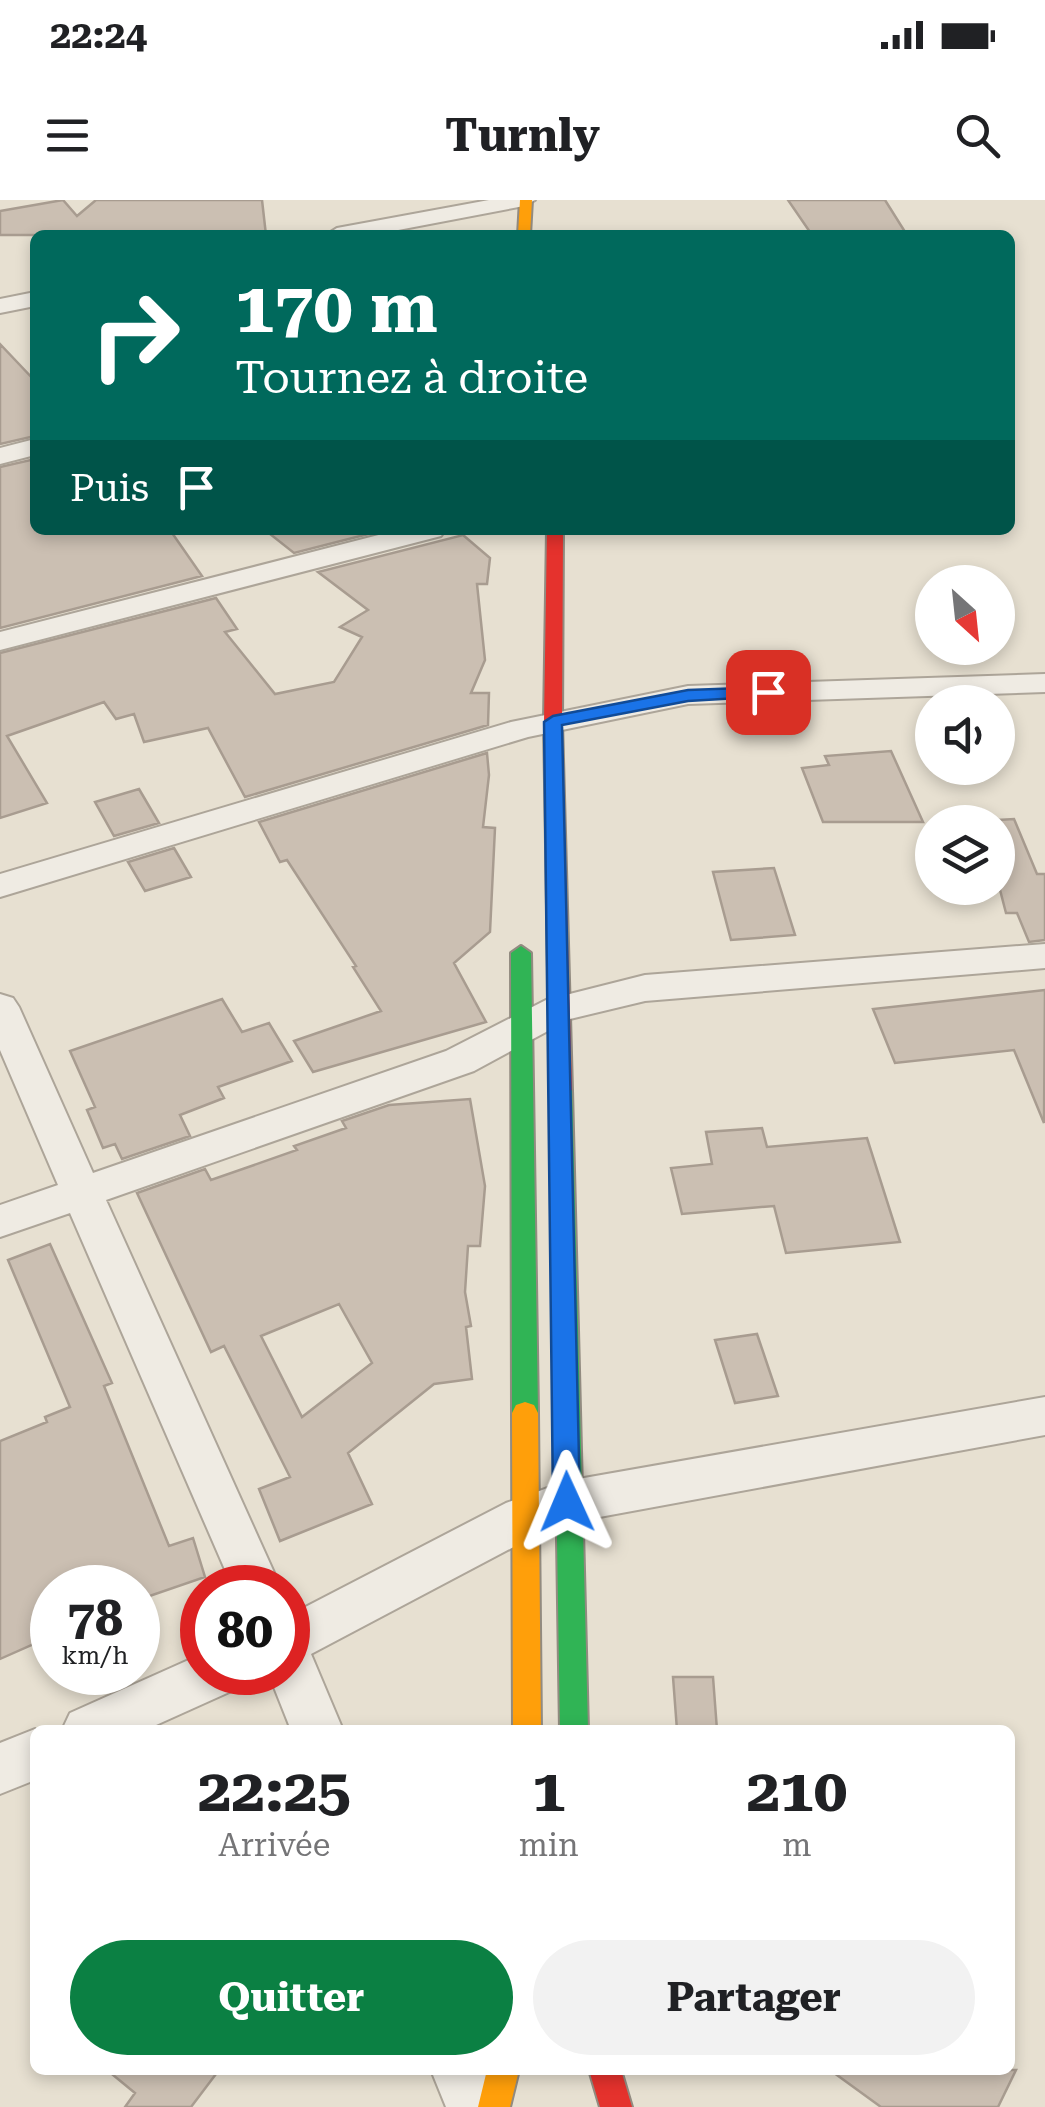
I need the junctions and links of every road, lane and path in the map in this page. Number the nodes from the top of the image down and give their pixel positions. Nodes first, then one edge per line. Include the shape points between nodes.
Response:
1 (525, 200) edge
2 (364, 230) edge
3 (524, 230) edge
4 (30, 300) edge
5 (0, 306) edge
6 (30, 449) edge
7 (0, 456) edge
8 (412, 535) edge
9 (554, 535) edge
10 (0, 642) edge
11 (1045, 683) edge
12 (530, 727) junction
13 (0, 886) edge
14 (521, 936) dead end
15 (1045, 956) edge
16 (0, 1007) edge
17 (559, 1009) junction
18 (520, 1030) junction
19 (84, 1192) junction
20 (0, 1222) edge
21 (1045, 1416) edge
22 (545, 1510) junction
23 (247, 1565) edge
24 (310, 1630) edge
25 (180, 1689) edge
26 (303, 1695) edge
27 (99, 1725) edge
28 (316, 1725) edge
29 (527, 1725) edge
30 (573, 1725) edge
31 (30, 1756) edge
32 (0, 1769) edge
33 (462, 2075) edge
34 (502, 2075) edge
35 (606, 2075) edge
36 (475, 2107) edge
37 (494, 2107) edge
38 (616, 2107) edge

1 - 2 street
1 - 3 highway
4 - 5 street
6 - 7 street
8 - 10 street
9 - 12 highway
11 - 12 street via 688,695
12 - 13 street
12 - 17 highway
14 - 18 highway
15 - 17 street via 645,988
16 - 19 street
17 - 18 street
17 - 22 highway
18 - 19 street via 460,1061
18 - 22 highway
19 - 20 street
19 - 23 street
21 - 22 street
22 - 24 street
22 - 29 highway
22 - 30 highway
25 - 27 street
26 - 28 street
31 - 32 street
33 - 36 street
34 - 37 highway
35 - 38 highway

